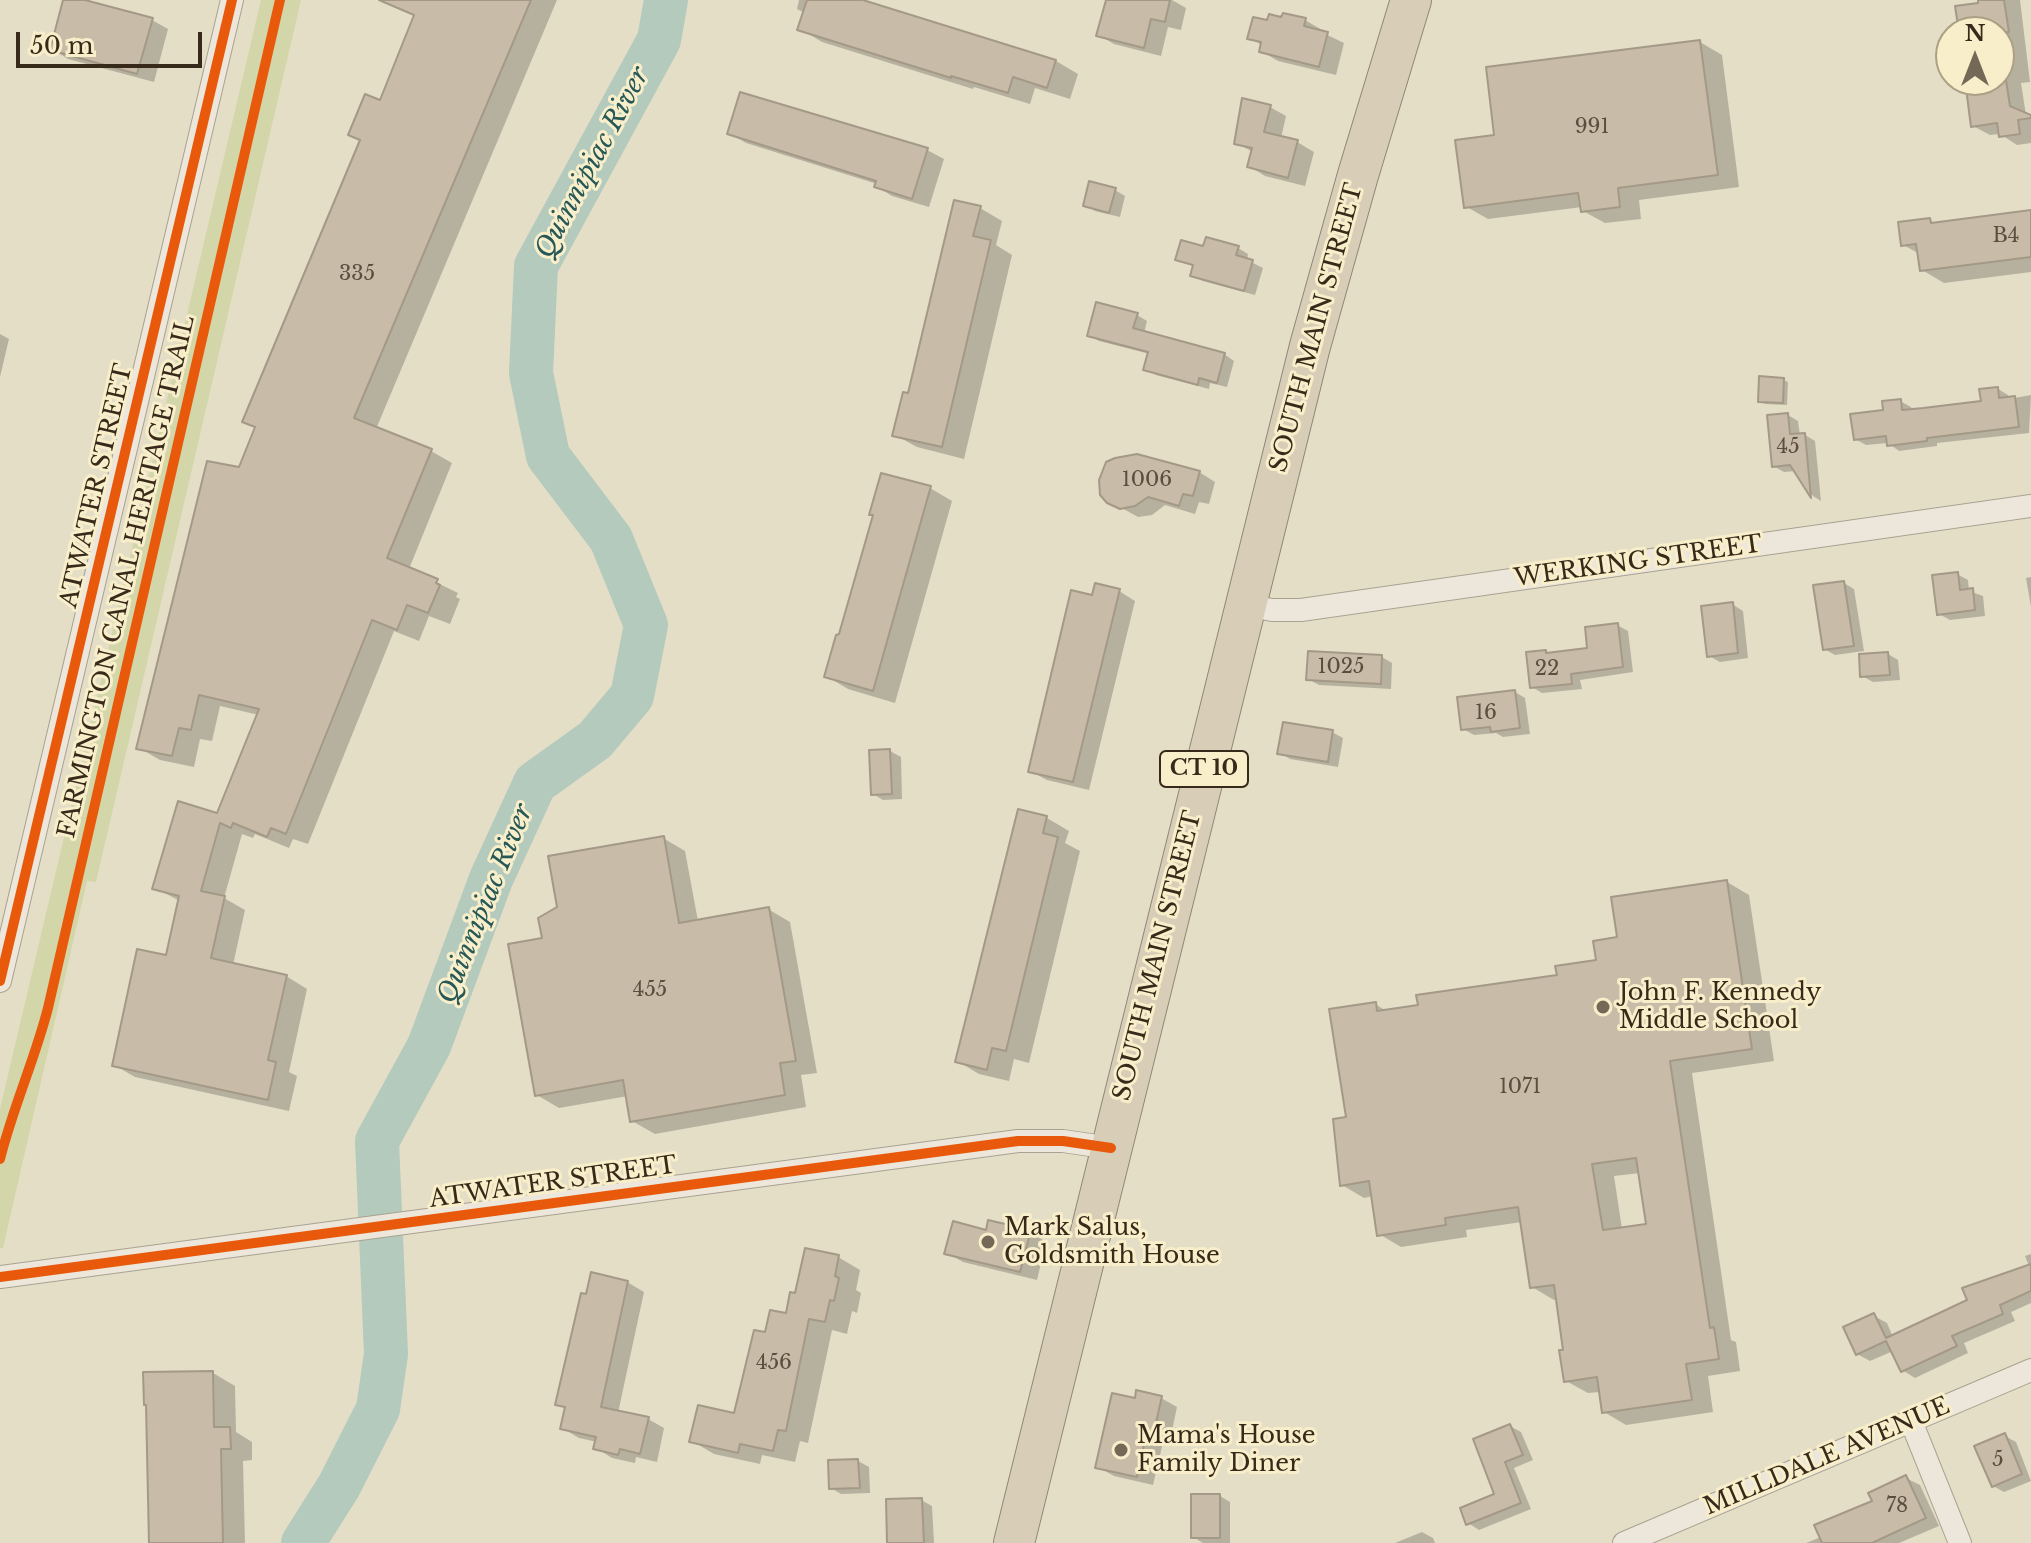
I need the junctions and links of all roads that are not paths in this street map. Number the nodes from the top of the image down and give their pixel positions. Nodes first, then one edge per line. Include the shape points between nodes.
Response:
1 (232, 0) edge
2 (1411, 0) edge
3 (2031, 506) edge
4 (1245, 605) junction
5 (0, 981) edge
6 (1111, 1148) junction
7 (0, 1277) edge
8 (2031, 1370) edge
9 (1911, 1421) junction
10 (1626, 1542) edge
11 (1014, 1543) edge
12 (1960, 1543) edge

1 - 5 street, ATWATER STREET
2 - 4 highway, SOUTH MAIN STREET / CT 10 via 1310,346
3 - 4 street, WERKING STREET via 1301,610
4 - 6 highway, SOUTH MAIN STREET / CT 10
6 - 7 street, ATWATER STREET via 1018,1141
6 - 11 highway, SOUTH MAIN STREET / CT 10
8 - 9 street, MILLDALE AVENUE
9 - 10 street, MILLDALE AVENUE
9 - 12 street

